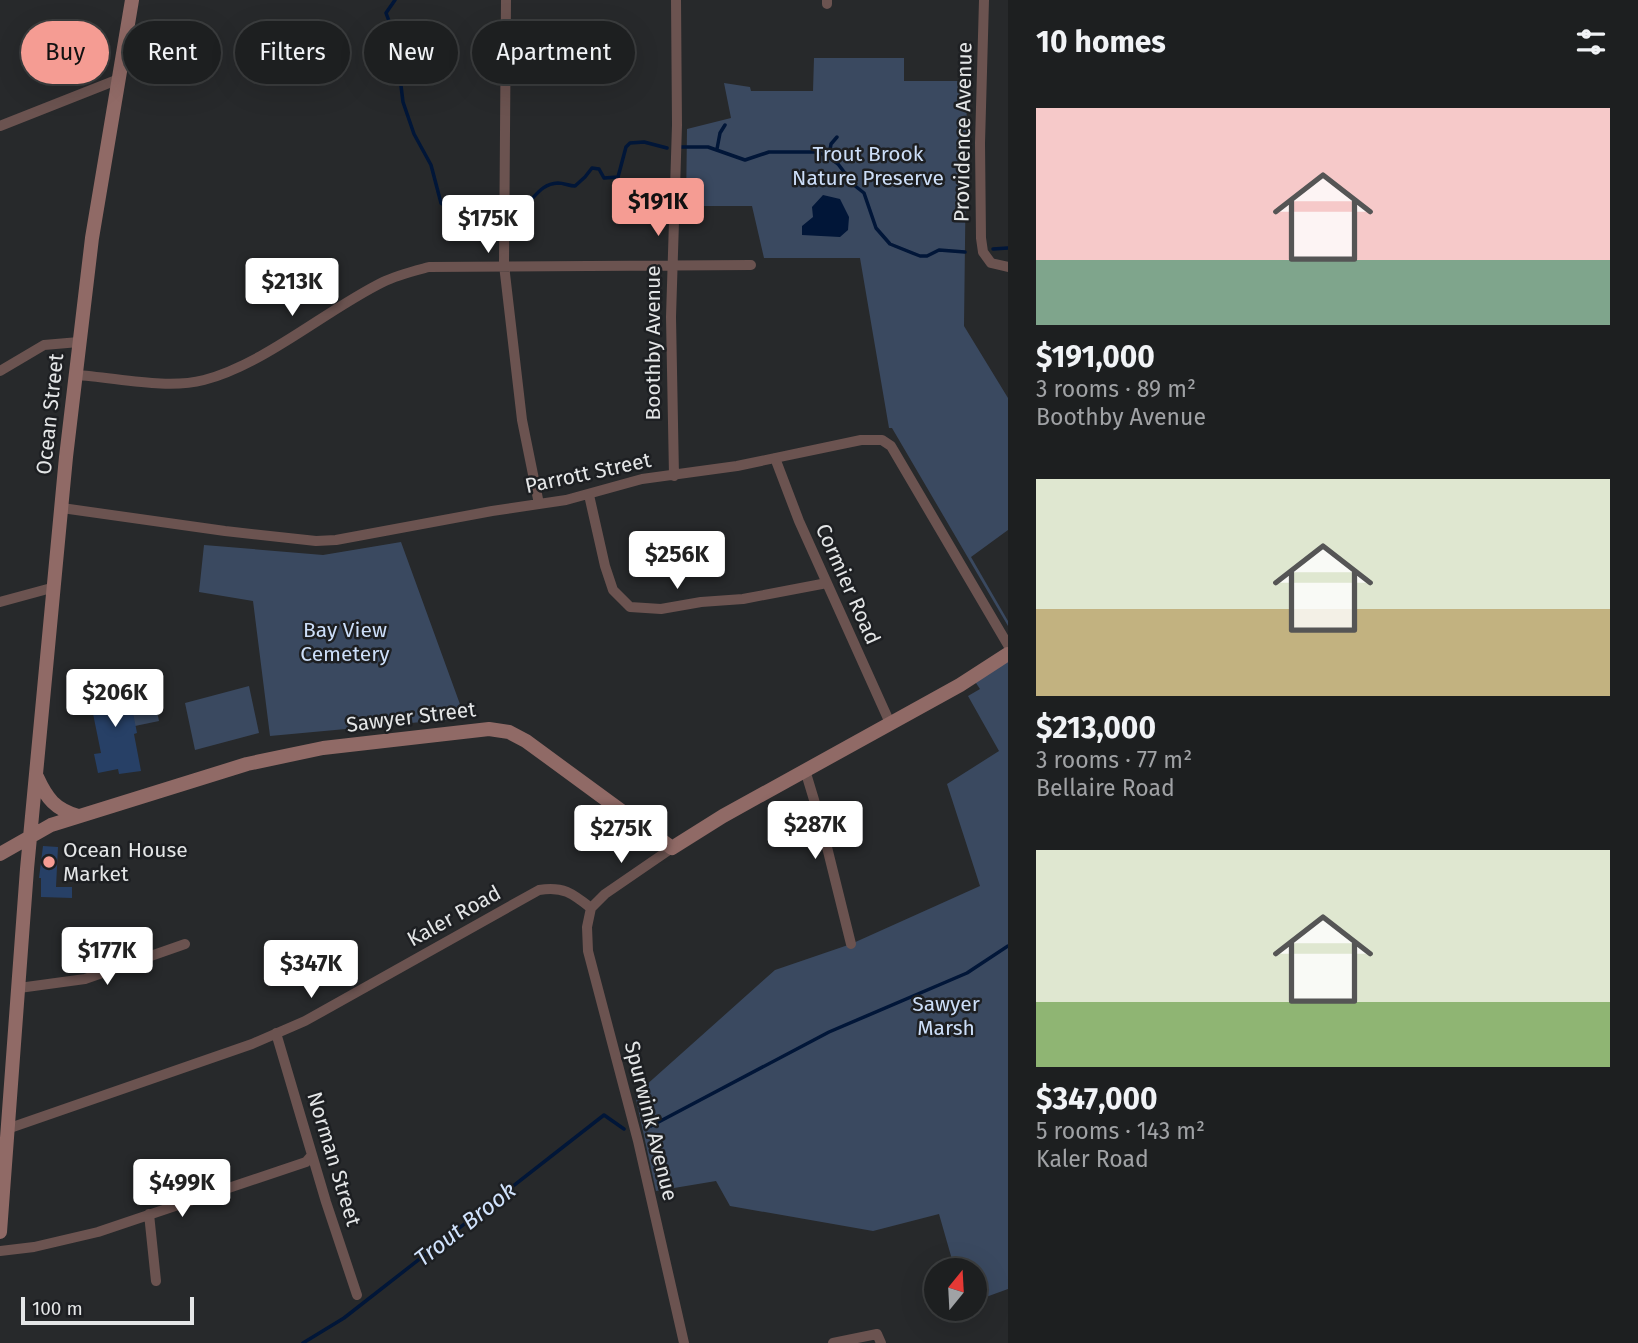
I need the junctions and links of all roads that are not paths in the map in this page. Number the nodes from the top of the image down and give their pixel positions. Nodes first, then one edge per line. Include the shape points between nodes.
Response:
1 (132, 0) edge
2 (506, 0) edge
3 (676, 0) edge
4 (984, 0) edge
5 (119, 79) junction
6 (0, 126) edge
7 (503, 265) junction
8 (751, 265) dead end
9 (672, 266) junction
10 (1008, 267) edge
11 (79, 342) junction
12 (0, 372) edge
13 (75, 375) junction
14 (775, 458) junction
15 (674, 476) junction
16 (589, 495) junction
17 (539, 504) junction
18 (62, 508) junction
19 (827, 583) junction
20 (55, 587) junction
21 (0, 602) edge
22 (1008, 645) edge
23 (1008, 654) edge
24 (890, 723) junction
25 (805, 770) junction
26 (36, 775) junction
27 (80, 816) junction
28 (31, 836) junction
29 (673, 848) junction
30 (0, 854) edge
31 (591, 908) junction
32 (185, 944) dead end
33 (851, 944) dead end
34 (19, 988) junction
35 (276, 1034) junction
36 (7, 1129) junction
37 (312, 1155) junction
38 (2, 1186) edge
39 (149, 1213) junction
40 (0, 1232) edge
41 (0, 1251) edge
42 (156, 1281) dead end
43 (357, 1295) dead end
44 (879, 1338) edge
45 (684, 1343) edge
46 (833, 1343) edge

1 - 5 main road, Ocean Street
2 - 7 street
3 - 9 street, Boothby Avenue
4 - 10 street, Providence Avenue via 979,211 984,252 991,263
5 - 6 street
5 - 11 main road, Ocean Street
7 - 9 street
7 - 13 street via 429,267 386,281 244,364 202,381 171,384
7 - 17 street via 522,421
8 - 9 street
9 - 15 street, Boothby Avenue
11 - 12 street via 44,345
11 - 13 main road, Ocean Street
13 - 18 main road, Ocean Street
14 - 15 street, Parrott Street
14 - 19 street, Cormier Road
14 - 22 street, Parrott Street via 861,440 882,440 891,446
15 - 16 street, Parrott Street via 642,479
16 - 17 street, Parrott Street
16 - 19 street via 613,590 630,607 661,609
17 - 18 street, Parrott Street via 316,541
18 - 20 main road, Ocean Street
19 - 24 street, Cormier Road
20 - 21 street
20 - 26 main road, Ocean Street
23 - 24 main road
24 - 25 main road
25 - 29 main road
25 - 33 street
26 - 27 main road via 53,804
26 - 28 main road, Ocean Street
27 - 28 main road, Sawyer Street
27 - 29 main road, Sawyer Street via 289,754 499,729 526,741
28 - 30 main road, Sawyer Street
28 - 34 main road, Ocean Street
29 - 31 street
31 - 35 street, Kaler Road via 554,887 539,891
31 - 45 street, Spurwink Avenue via 588,951 641,1151
32 - 34 street via 85,979
34 - 36 main road, Ocean Street
35 - 36 street, Kaler Road
35 - 37 street, Norman Street
36 - 38 main road, Ocean Street
37 - 39 street via 306,1162
37 - 43 street, Norman Street
38 - 40 main road, Ocean Street
39 - 41 street via 98,1232
39 - 42 street
44 - 46 street

